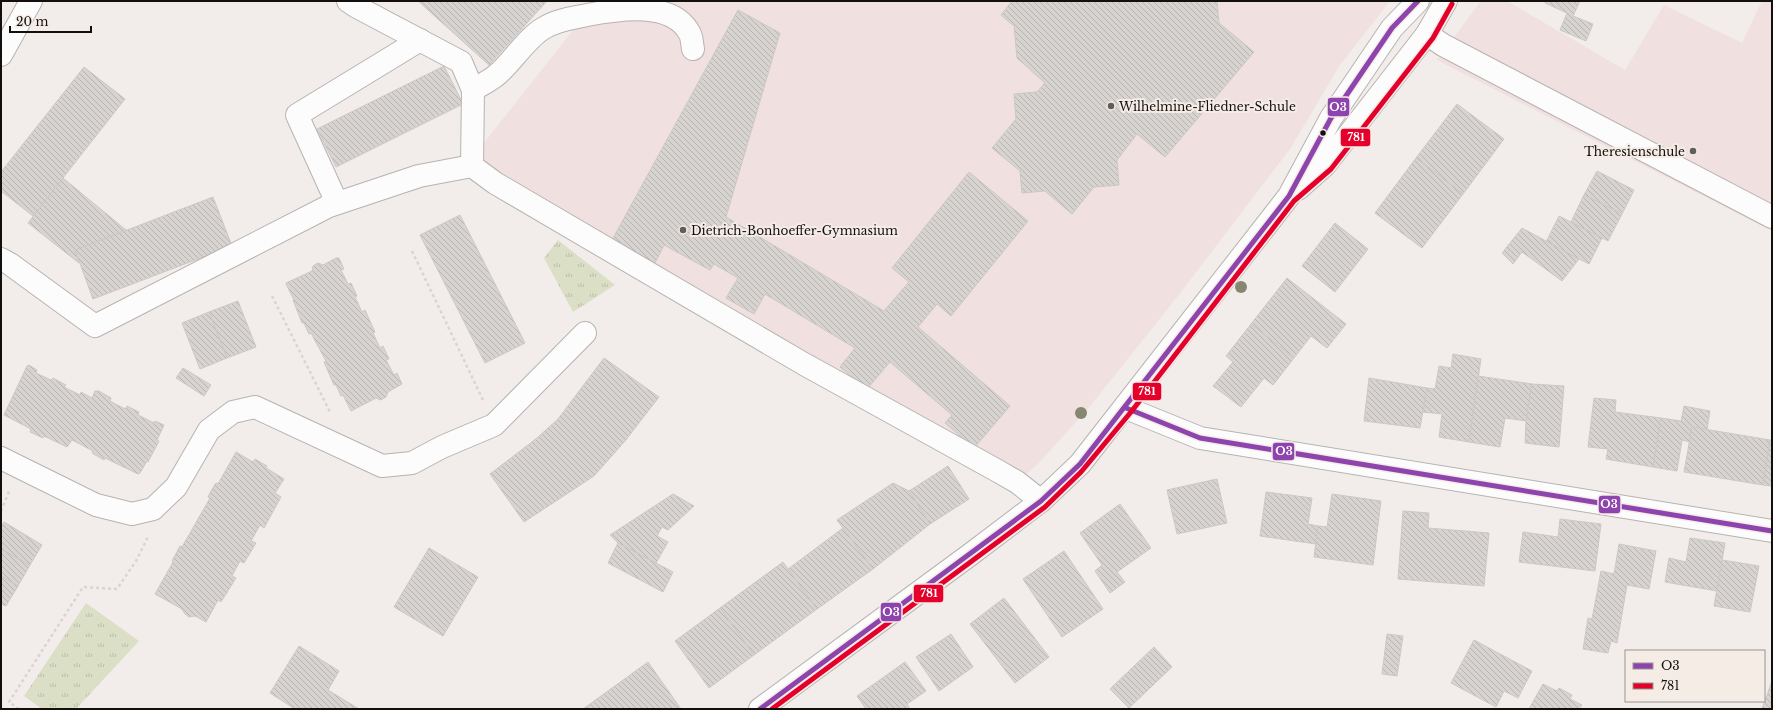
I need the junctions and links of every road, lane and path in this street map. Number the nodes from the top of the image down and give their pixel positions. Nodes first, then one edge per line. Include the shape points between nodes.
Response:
1 (31, 1) edge
2 (348, 1) edge
3 (1418, 1) edge
4 (1446, 1) edge
5 (1427, 34) junction
6 (420, 40) junction
7 (693, 49) dead end
8 (1, 55) edge
9 (473, 90) junction
10 (472, 166) junction
11 (1289, 196) junction
12 (337, 203) junction
13 (1772, 217) edge
14 (412, 251) dead end
15 (1, 259) edge
16 (272, 296) dead end
17 (585, 333) dead end
18 (1126, 408) junction
19 (494, 425) junction
20 (323, 439) junction
21 (1, 458) edge
22 (1041, 501) junction
23 (132, 514) junction
24 (1772, 531) edge
25 (18, 709) edge
26 (760, 709) edge

1 - 8 street
2 - 6 street
3 - 11 street via 1392,28 1335,112
4 - 5 street
5 - 11 street via 1325,165
5 - 13 street via 1443,45
6 - 9 street via 461,62
6 - 12 street via 297,115
7 - 9 street via 691,34 674,16 657,9 604,12 548,25 541,29 500,72
9 - 10 street
10 - 12 street via 420,176
10 - 22 street via 495,183 804,364 1017,482
11 - 18 street
12 - 15 street via 95,326
14 - 19 path
16 - 20 path via 332,417
17 - 19 street
18 - 22 street via 1080,464
18 - 24 street via 1200,438
19 - 20 street via 412,463 382,466
20 - 23 street via 255,407 233,412 209,430 176,487 153,509
21 - 23 street via 96,505
22 - 26 street
23 - 25 path via 147,539 136,561 117,589 83,587 9,702

